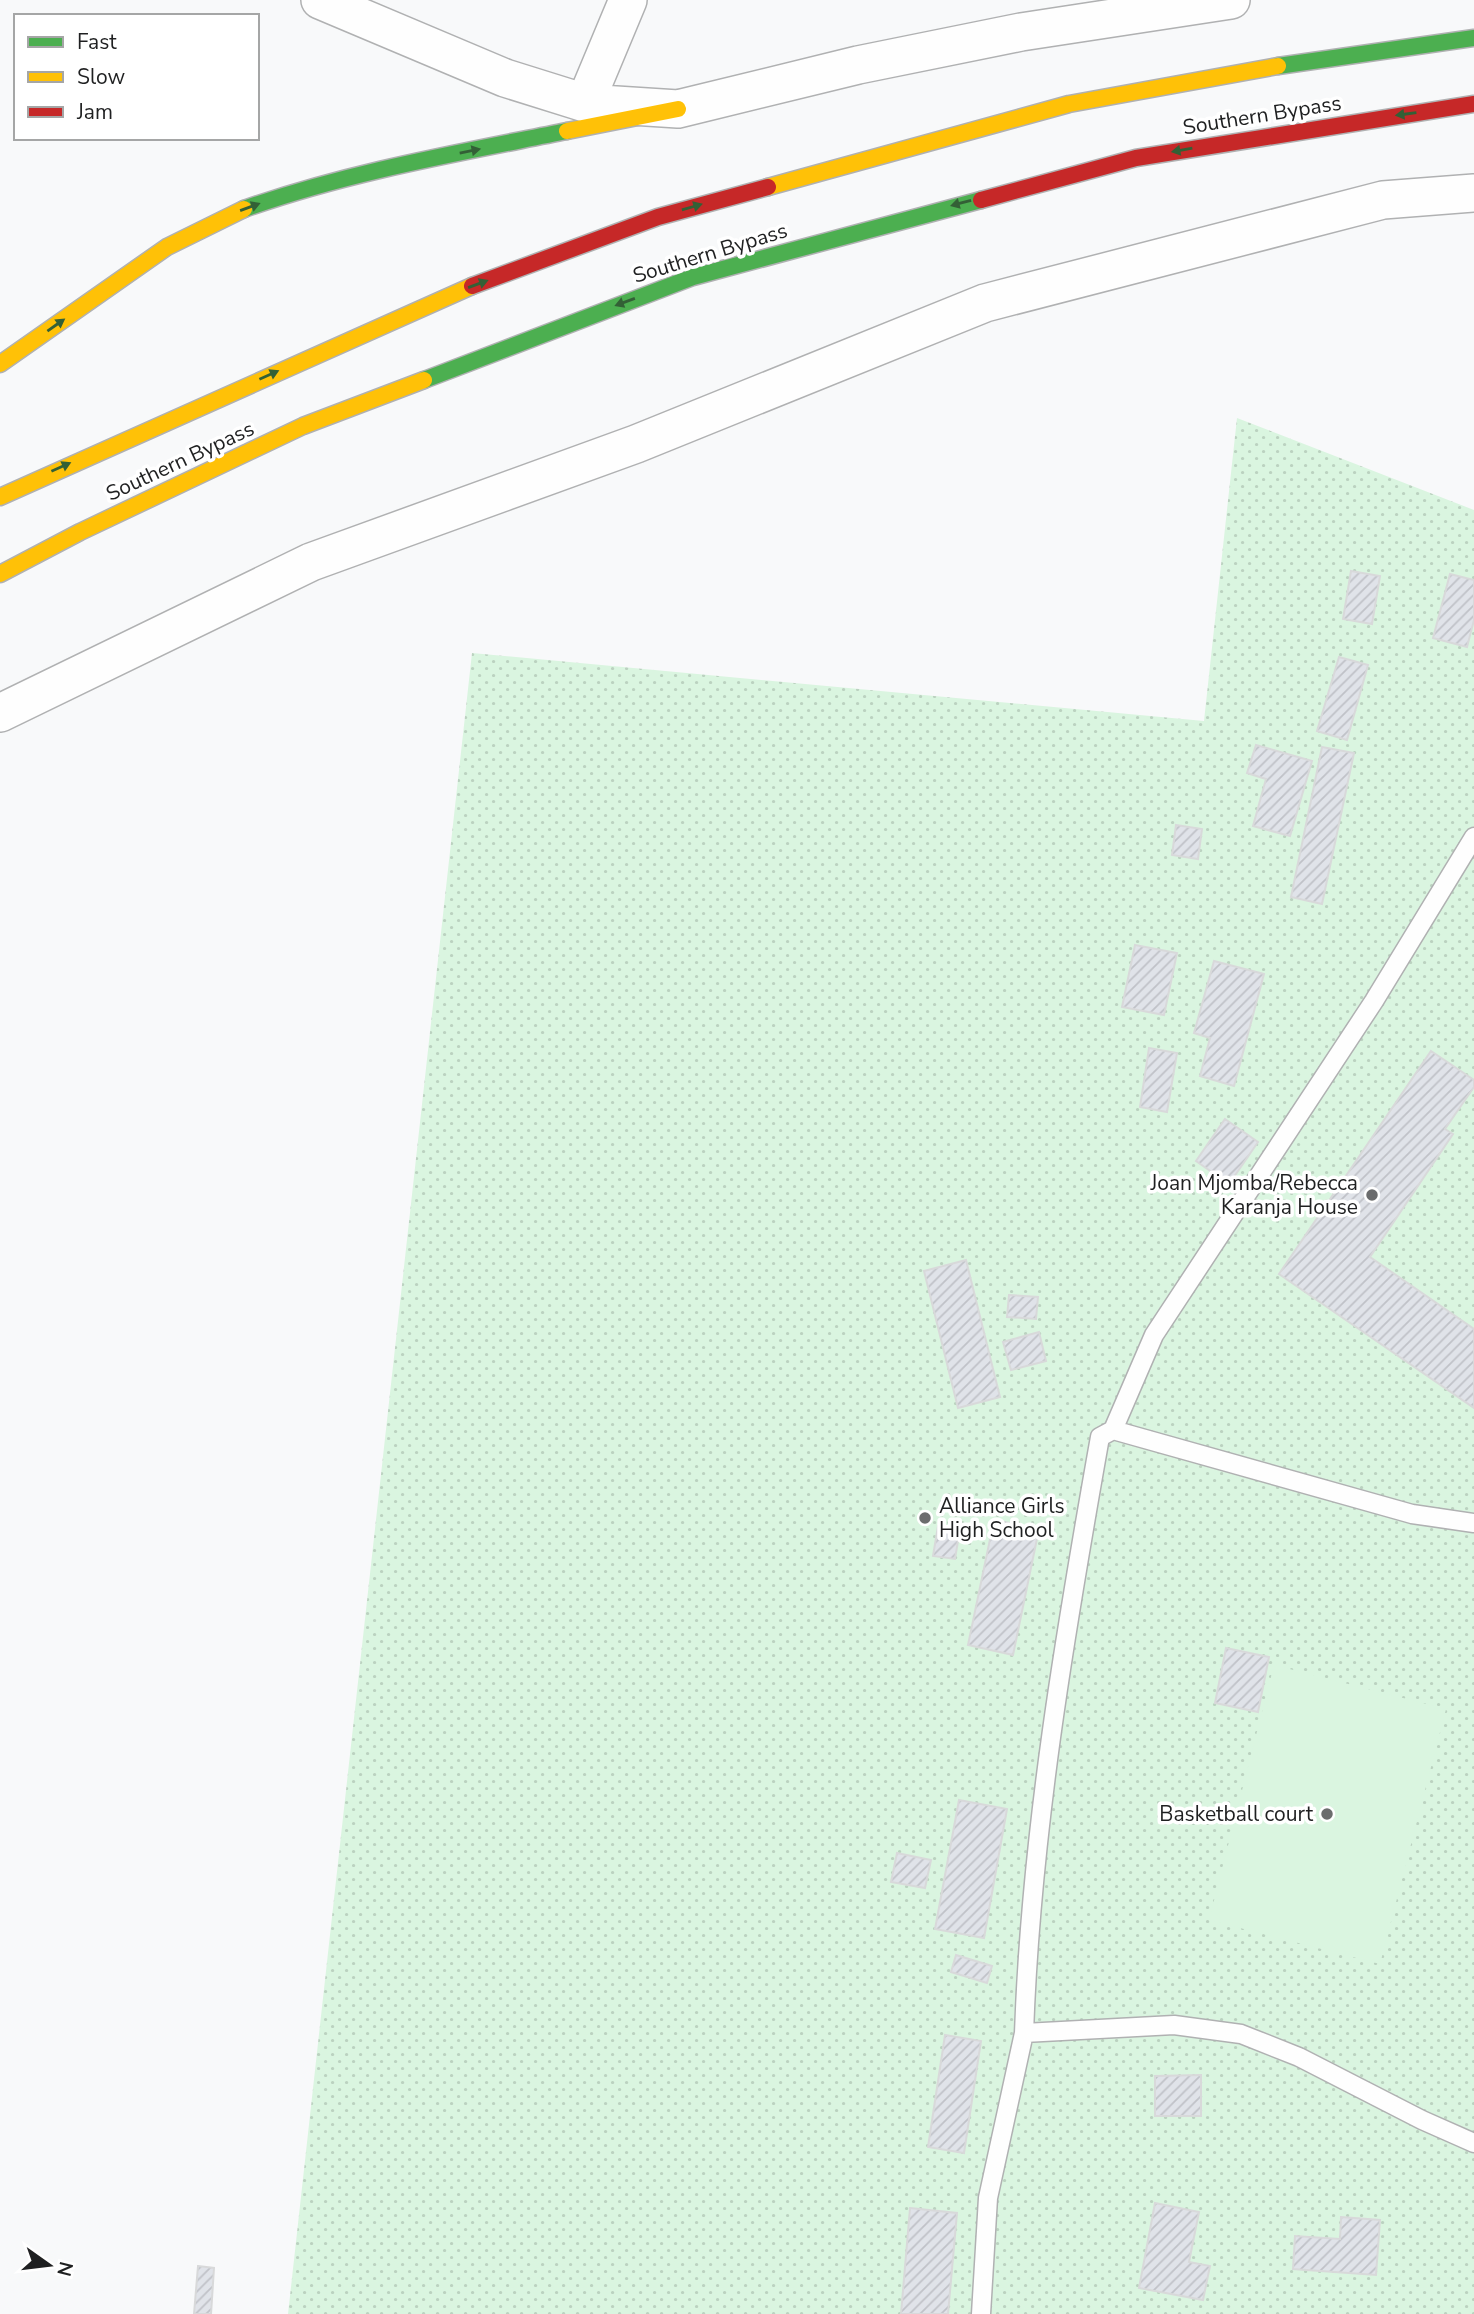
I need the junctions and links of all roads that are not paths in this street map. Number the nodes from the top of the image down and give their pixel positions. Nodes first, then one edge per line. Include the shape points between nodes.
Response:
1 (320, 0) edge
2 (628, 0) edge
3 (1231, 0) edge
4 (1474, 38) edge
5 (585, 103) junction
6 (1474, 104) edge
7 (678, 109) junction
8 (1474, 193) edge
9 (0, 364) edge
10 (0, 497) edge
11 (0, 574) edge
12 (0, 713) edge
13 (1474, 837) edge
14 (1113, 1430) junction
15 (1474, 1523) edge
16 (1024, 2033) junction
17 (1474, 2143) edge
18 (981, 2314) edge

1 - 5 street via 505,78
2 - 5 street
3 - 7 street via 1021,32
10 -> 4 highway, Southern Bypass via 448,295 658,217 1069,104 1311,60
5 - 7 street
6 -> 11 highway, Southern Bypass via 1136,158 693,277 303,426
9 -> 7 highway via 167,247 239,211 290,192 419,160
8 - 12 street via 1383,200 985,303 636,444 311,562
13 - 14 lane via 1374,1001 1154,1335
14 - 15 lane via 1412,1514
14 - 16 lane via 1100,1437 1065,1630 1027,1936
16 - 17 lane via 1174,2025 1241,2034 1299,2057
16 - 18 lane via 988,2198

